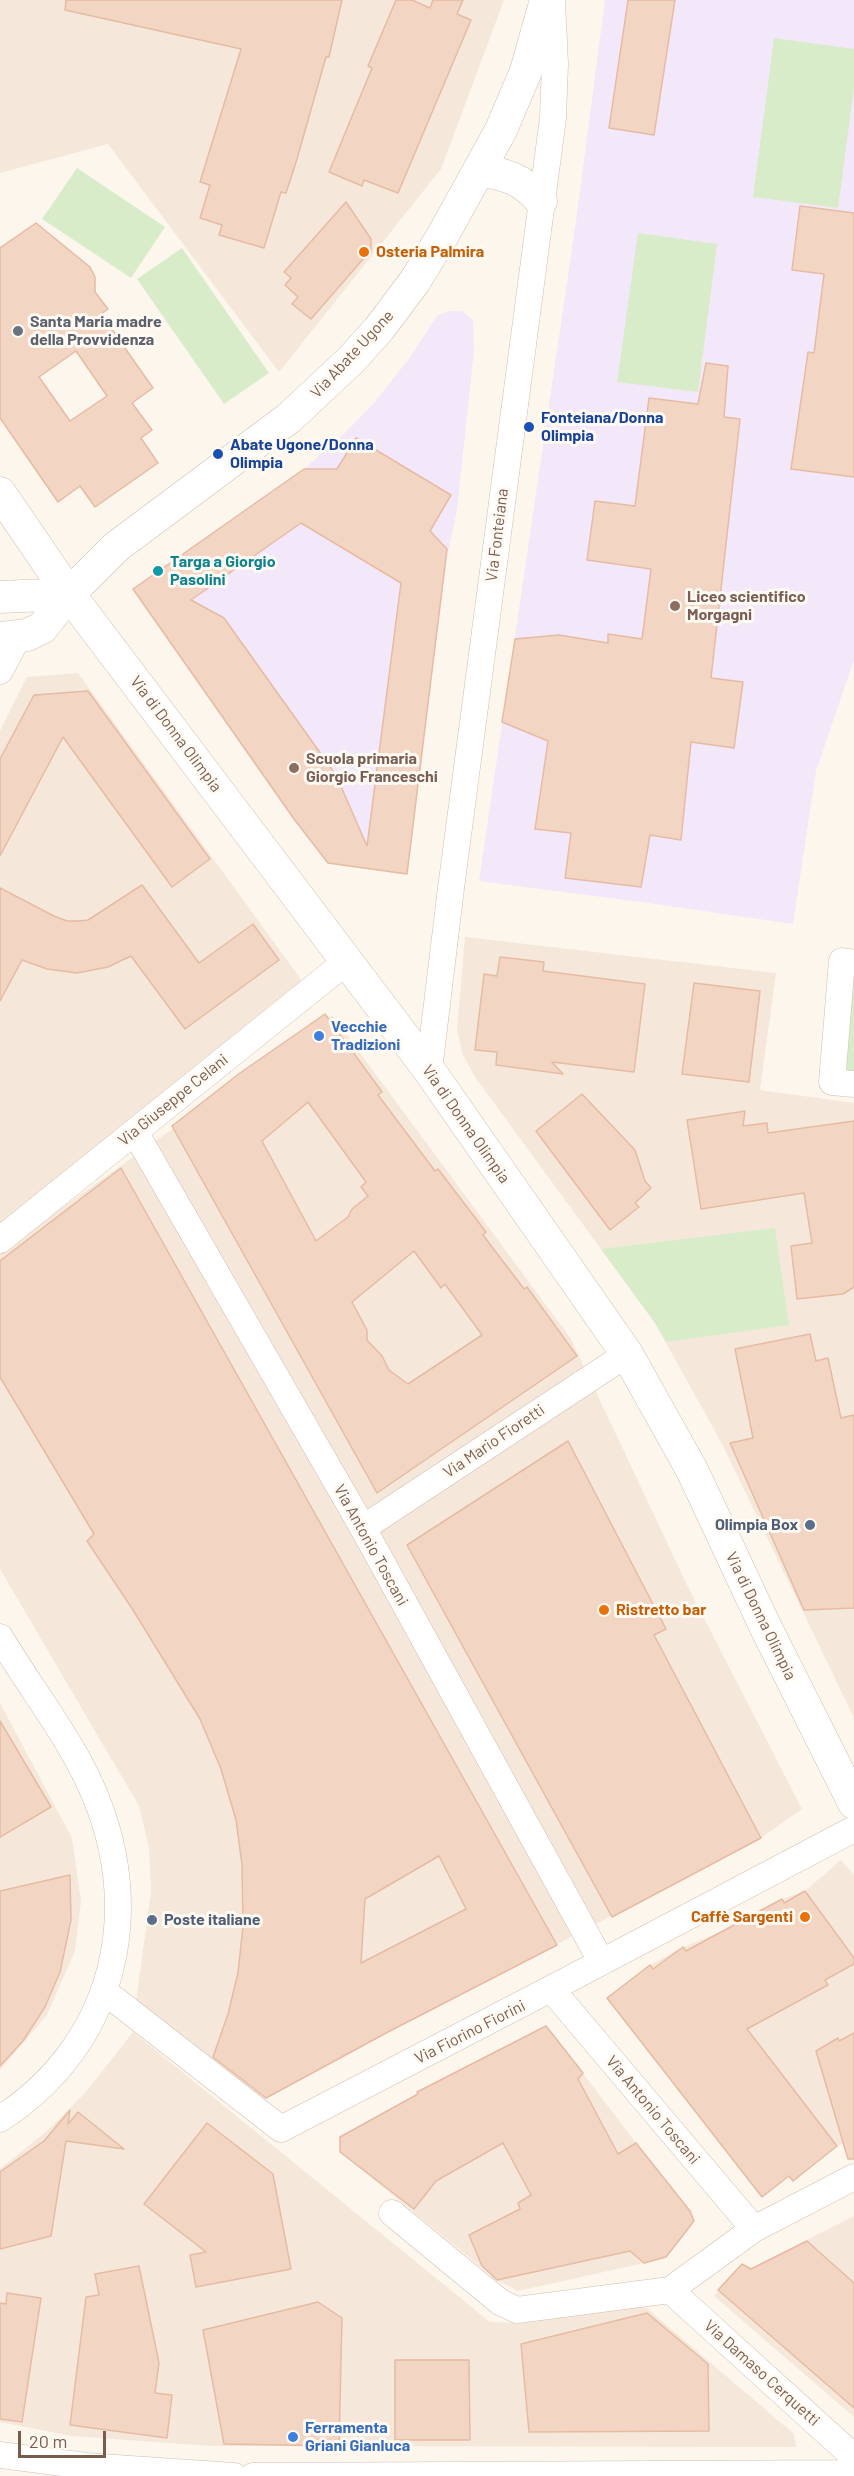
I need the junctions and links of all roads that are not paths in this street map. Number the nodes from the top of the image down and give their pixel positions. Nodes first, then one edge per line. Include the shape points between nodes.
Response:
1 (546, 0) edge
2 (552, 0) edge
3 (479, 171) junction
4 (542, 201) junction
5 (0, 493) edge
6 (69, 594) junction
7 (0, 597) edge
8 (9, 637) edge
9 (0, 671) edge
10 (347, 961) junction
11 (854, 963) edge
12 (429, 1070) junction
13 (854, 1084) edge
14 (135, 1132) junction
15 (0, 1240) edge
16 (627, 1354) junction
17 (363, 1528) junction
18 (3, 1647) edge
19 (854, 1803) edge
20 (854, 1829) edge
21 (601, 1961) junction
22 (552, 1990) junction
23 (105, 1992) junction
24 (0, 2119) edge
25 (854, 2177) edge
26 (392, 2213) dead end
27 (754, 2229) junction
28 (670, 2290) junction
29 (0, 2455) edge
30 (854, 2457) edge
31 (854, 2473) edge
32 (234, 2476) edge
33 (253, 2476) edge

1 - 3 street, Via Abate Ugone via 513,104
2 - 4 street, Via Fonteiana via 554,94
3 - 4 street via 519,180
3 - 6 street, Via Abate Ugone via 415,281 351,360 289,418 126,539
4 - 12 street, Via Fonteiana
5 - 6 street, Via di Donna Olimpia
6 - 7 street
6 - 8 street, Via Abate Ugone via 42,628
6 - 10 street, Via di Donna Olimpia
8 - 9 street
10 - 12 street, Via di Donna Olimpia
10 - 14 street, Via Giuseppe Celani
11 - 13 street via 842,961 832,1082
12 - 16 street, Via di Donna Olimpia
14 - 15 street, Via Giuseppe Celani
14 - 17 street, Via Antonio Toscani
16 - 17 street, Via Mario Fioretti
16 - 19 street, Via di Donna Olimpia via 692,1470
17 - 21 street, Via Antonio Toscani
18 - 23 street via 90,1784 110,1839 119,1892 115,1948
20 - 21 street, Via Fiorino Fiorini
21 - 22 street, Via Fiorino Fiorini
22 - 23 street, Via Fiorino Fiorini via 281,2129
22 - 27 street, Via Antonio Toscani
23 - 24 street via 82,2036 64,2060 29,2098
25 - 27 street
26 - 28 street via 500,2302 517,2310
27 - 28 street
28 - 30 street, Via Damaso Cerquetti
29 - 32 street via 86,2466
31 - 33 street

